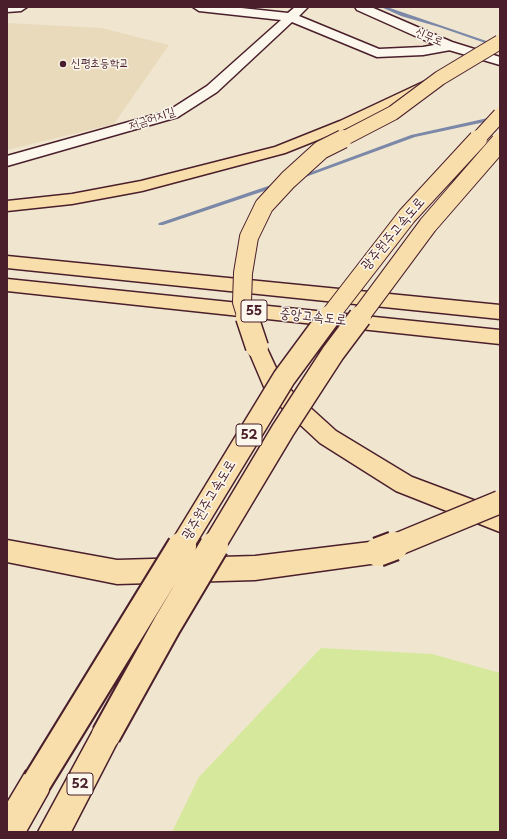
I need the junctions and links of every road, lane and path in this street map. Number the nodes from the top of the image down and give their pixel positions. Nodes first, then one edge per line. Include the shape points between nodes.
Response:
1 (21, 7) edge
2 (199, 7) edge
3 (302, 7) edge
4 (361, 7) edge
5 (7, 8) edge
6 (290, 17) junction
7 (500, 42) edge
8 (451, 46) junction
9 (500, 61) edge
10 (440, 78) junction
11 (500, 115) edge
12 (500, 142) edge
13 (7, 161) edge
14 (7, 206) edge
15 (7, 262) edge
16 (7, 285) edge
17 (500, 312) edge
18 (500, 337) edge
19 (500, 502) edge
20 (500, 520) edge
21 (7, 551) edge
22 (8, 832) edge
23 (54, 832) edge

1 - 5 street
2 - 6 street
3 - 6 street, 저금어지길
4 - 8 street, 신무로
6 - 8 street via 377,53 423,51
6 - 13 street, 저금어지길 via 212,89 173,114
7 - 10 highway, bridge
8 - 9 street, 신무로
10 - 14 highway, bridge via 345,124 280,150 142,186 72,199
10 - 20 highway, bridge via 393,113 321,150 264,206 249,237 243,274 242,302 257,347 275,388 328,437 404,484
11 - 22 highway, 광주원주고속도로 / 52, bridge via 407,216 352,285 284,378
12 - 23 highway, 광주원주고속도로 / 52, bridge via 428,225 332,354 279,437 167,625
15 - 17 highway, 중앙고속도로 / 55
16 - 18 highway, 중앙고속도로 / 55
19 - 21 highway, bridge via 378,552 255,568 117,572

